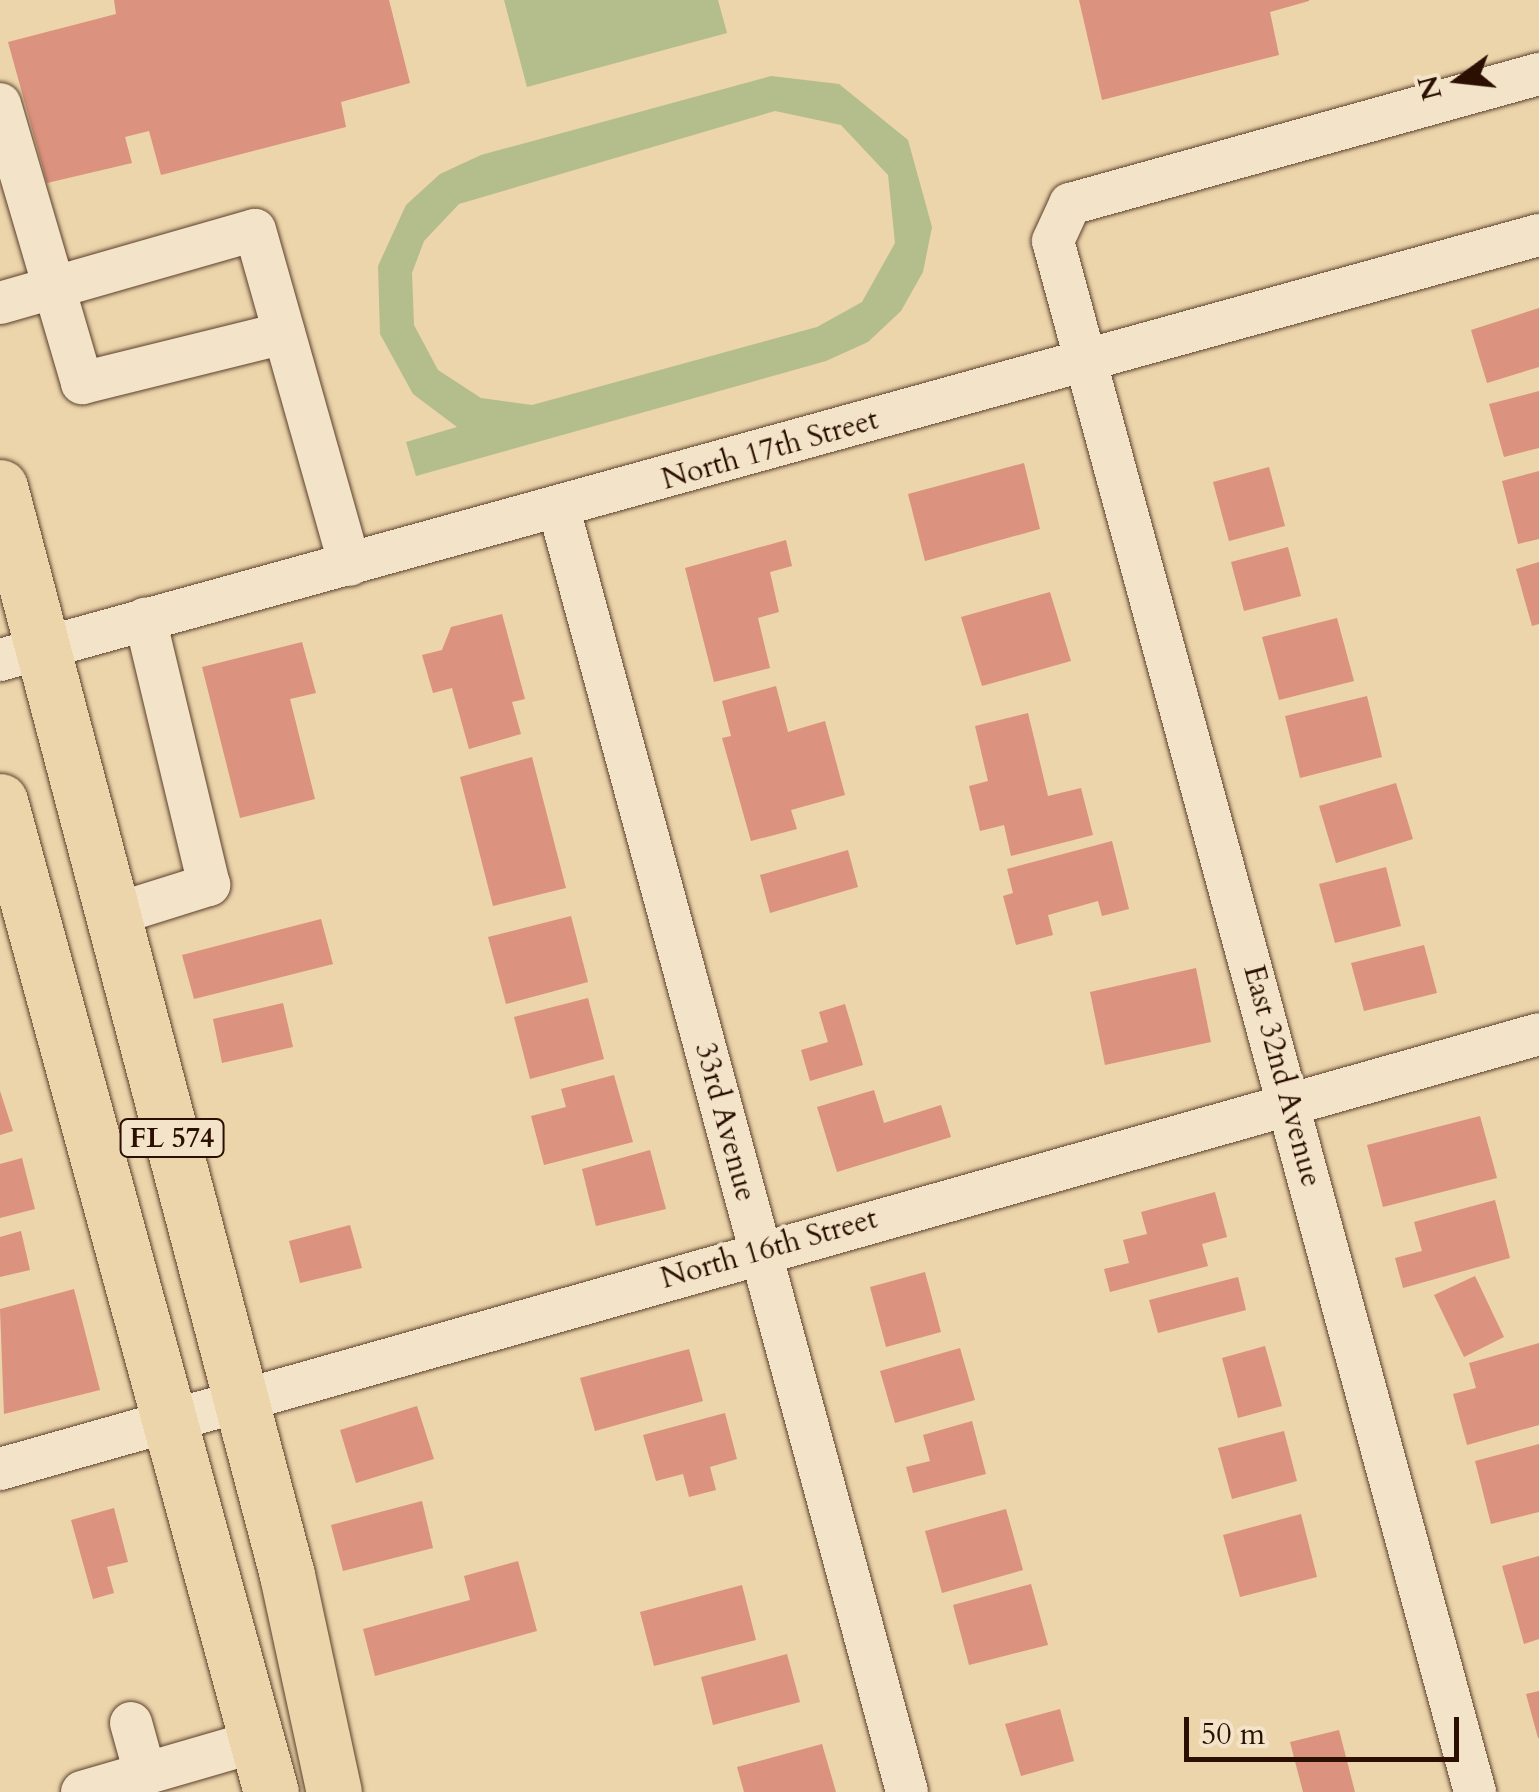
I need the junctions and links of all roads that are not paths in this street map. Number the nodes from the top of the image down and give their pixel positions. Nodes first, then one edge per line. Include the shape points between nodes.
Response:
1 (1539, 74) edge
2 (0, 104) edge
3 (1539, 235) edge
4 (50, 289) junction
5 (0, 303) edge
6 (284, 333) junction
7 (1090, 360) junction
8 (0, 487) edge
9 (560, 509) junction
10 (350, 565) junction
11 (145, 619) junction
12 (21, 654) edge
13 (0, 801) edge
14 (113, 915) junction
15 (1539, 1034) edge
16 (1290, 1104) junction
17 (760, 1251) junction
18 (241, 1400) junction
19 (168, 1423) junction
20 (0, 1469) edge
21 (131, 1724) dead end
22 (264, 1767) edge
23 (145, 1773) junction
24 (82, 1792) edge
25 (334, 1792) edge
26 (907, 1792) edge
27 (1475, 1792) edge

1 - 7 street, East 32nd Avenue via 1070,204 1053,242
2 - 4 street
3 - 7 street, North 17th Street
4 - 5 street
4 - 6 street via 82,382
4 - 6 street via 255,230
6 - 10 street
7 - 9 street, North 17th Street
7 - 16 street, East 32nd Avenue
8 - 12 main road, FL 574
9 - 10 street, North 17th Street
9 - 17 street, 33rd Avenue
10 - 11 street, North 17th Street
11 - 12 street, North 17th Street
11 - 14 street via 209,885
12 - 14 main road, FL 574
13 - 19 main road, FL 574
14 - 18 main road, FL 574
15 - 16 street, North 16th Street
16 - 17 street, North 16th Street
16 - 27 street, East 32nd Avenue
17 - 18 street, North 16th Street
17 - 26 street, 33rd Avenue
18 - 19 street, North 16th Street
18 - 25 main road, FL 574
19 - 20 street, North 16th Street
19 - 22 main road, FL 574
21 - 23 street
22 - 23 street
23 - 24 street

